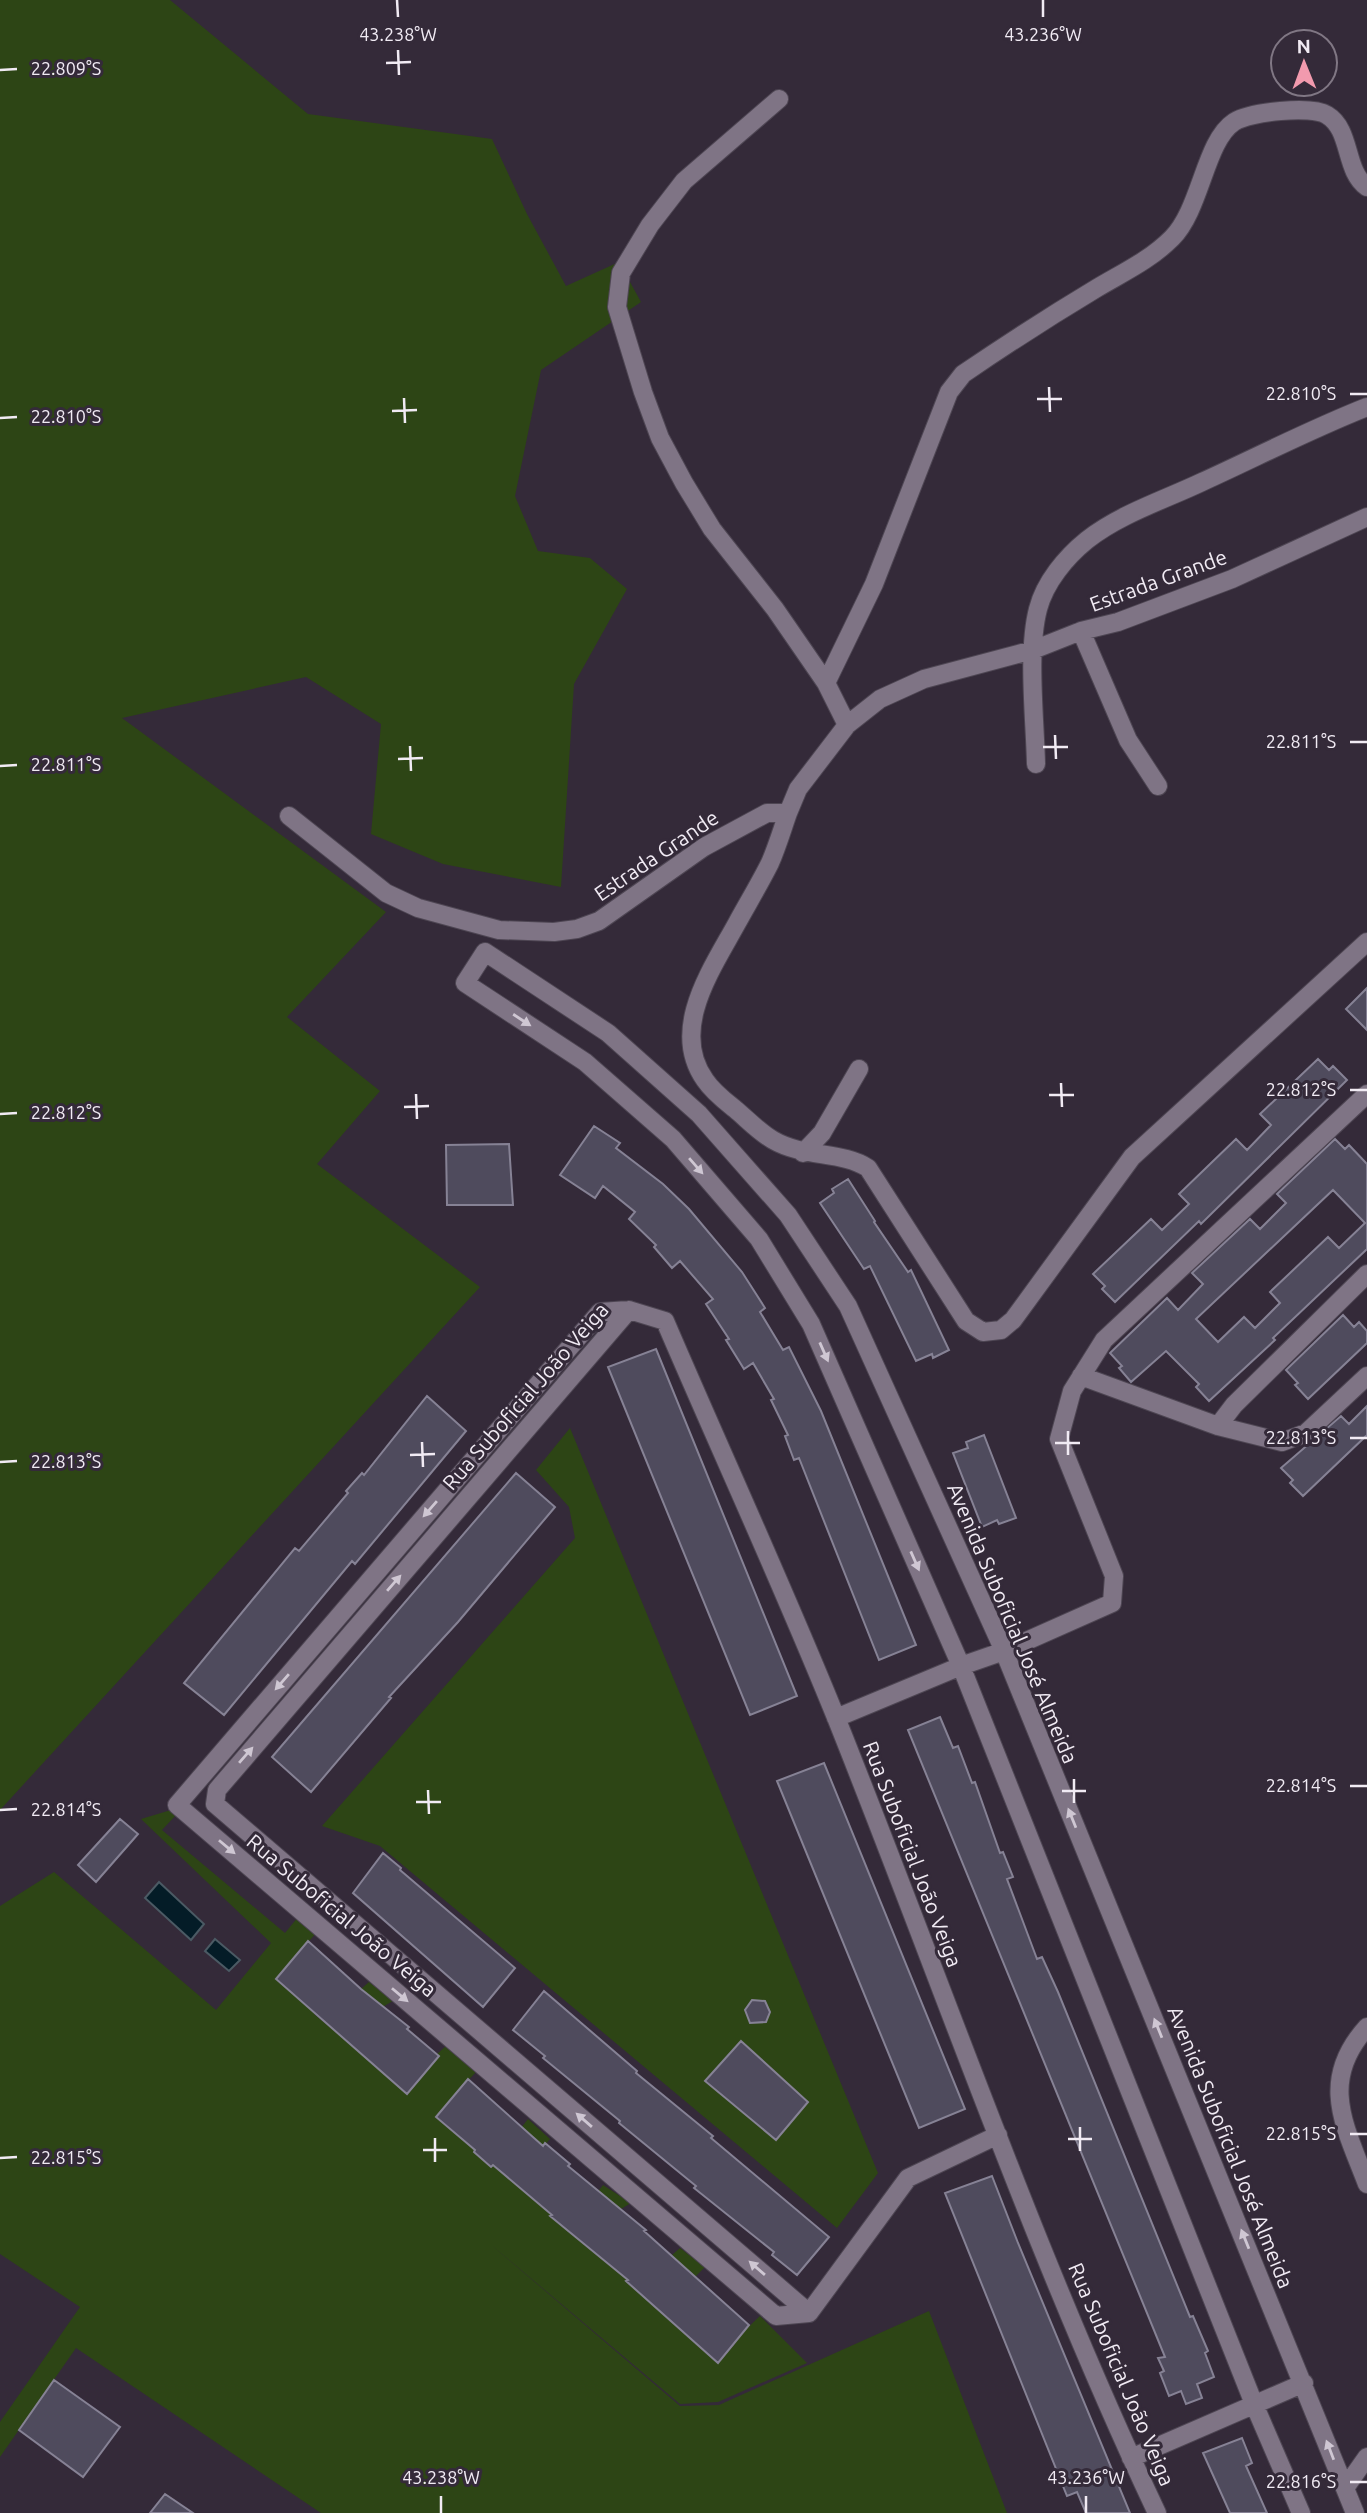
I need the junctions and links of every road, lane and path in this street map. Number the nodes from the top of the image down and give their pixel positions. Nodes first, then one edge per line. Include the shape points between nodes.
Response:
1 (779, 99) dead end
2 (1367, 187) edge
3 (1367, 407) edge
4 (1367, 517) edge
5 (1081, 631) junction
6 (1033, 650) junction
7 (826, 683) junction
8 (847, 725) junction
9 (1036, 764) dead end
10 (1158, 786) dead end
11 (788, 813) junction
12 (289, 816) dead end
13 (1367, 942) edge
14 (859, 1069) dead end
15 (1367, 1094) edge
16 (803, 1153) junction
17 (1367, 1274) edge
18 (629, 1310) junction
19 (1081, 1376) junction
20 (1367, 1376) edge
21 (1218, 1426) junction
22 (1004, 1651) junction
23 (961, 1666) junction
24 (836, 1717) junction
25 (1367, 2027) edge
26 (998, 2136) junction
27 (1367, 2184) edge
28 (809, 2313) junction
29 (1304, 2383) junction
30 (1254, 2404) junction
31 (1131, 2458) junction
32 (1367, 2458) edge
33 (1345, 2488) junction
34 (1157, 2513) edge
35 (1301, 2513) edge
36 (1355, 2513) edge

1 - 7 street via 684,181 621,273 617,307 660,438 684,483 712,529
2 - 7 street via 1357,180 1338,127 1328,115 1260,112 1231,124 1220,137 1194,205 1174,236 1144,263 1088,293 963,374 949,392 874,584
3 - 6 street via 1125,517 1088,540 1059,567 1039,607
4 - 5 street, Estrada Grande via 1232,579 1118,622
5 - 6 street, Estrada Grande
5 - 10 street via 1128,740
6 - 8 street, Estrada Grande via 924,679 880,699
6 - 9 street
7 - 8 street
8 - 11 street, Estrada Grande via 798,789
11 - 12 street, Estrada Grande via 767,813 704,847 599,921 554,932 499,930 418,908 386,893
11 - 16 street via 771,861 701,989 692,1045 704,1080 716,1094 772,1139
13 - 16 street via 1132,1157 1013,1320 1001,1330 983,1332 966,1321 868,1168 847,1159
14 - 16 street via 822,1133
15 - 19 street via 1104,1340
17 - 21 street
18 - 24 street, Rua Suboficial João Veiga via 665,1321
28 -> 18 street, Rua Suboficial João Veiga via 215,1804 216,1790
18 -> 28 street, Rua Suboficial João Veiga via 600,1312 177,1805 776,2316
19 - 21 street
19 - 22 street via 1072,1391 1059,1439 1114,1576 1112,1603
20 - 21 street via 1306,1433 1282,1442
22 - 23 street
22 -> 23 street, Avenida Suboficial José Almeida via 848,1306 788,1215 699,1114 608,1033 485,952 465,983 585,1062 673,1139 759,1239 811,1324
29 -> 22 street, Avenida Suboficial José Almeida
23 - 24 street
23 - 30 street
24 - 26 street, Rua Suboficial João Veiga
25 - 27 street via 1348,2051 1339,2078 1348,2134
26 - 28 street via 908,2178
26 - 31 street, Rua Suboficial João Veiga
29 - 30 street
33 -> 29 street, Avenida Suboficial José Almeida
30 - 31 street
30 - 35 street
31 - 34 street, Rua Suboficial João Veiga
32 - 33 street
33 - 36 street, Avenida Suboficial José Almeida

